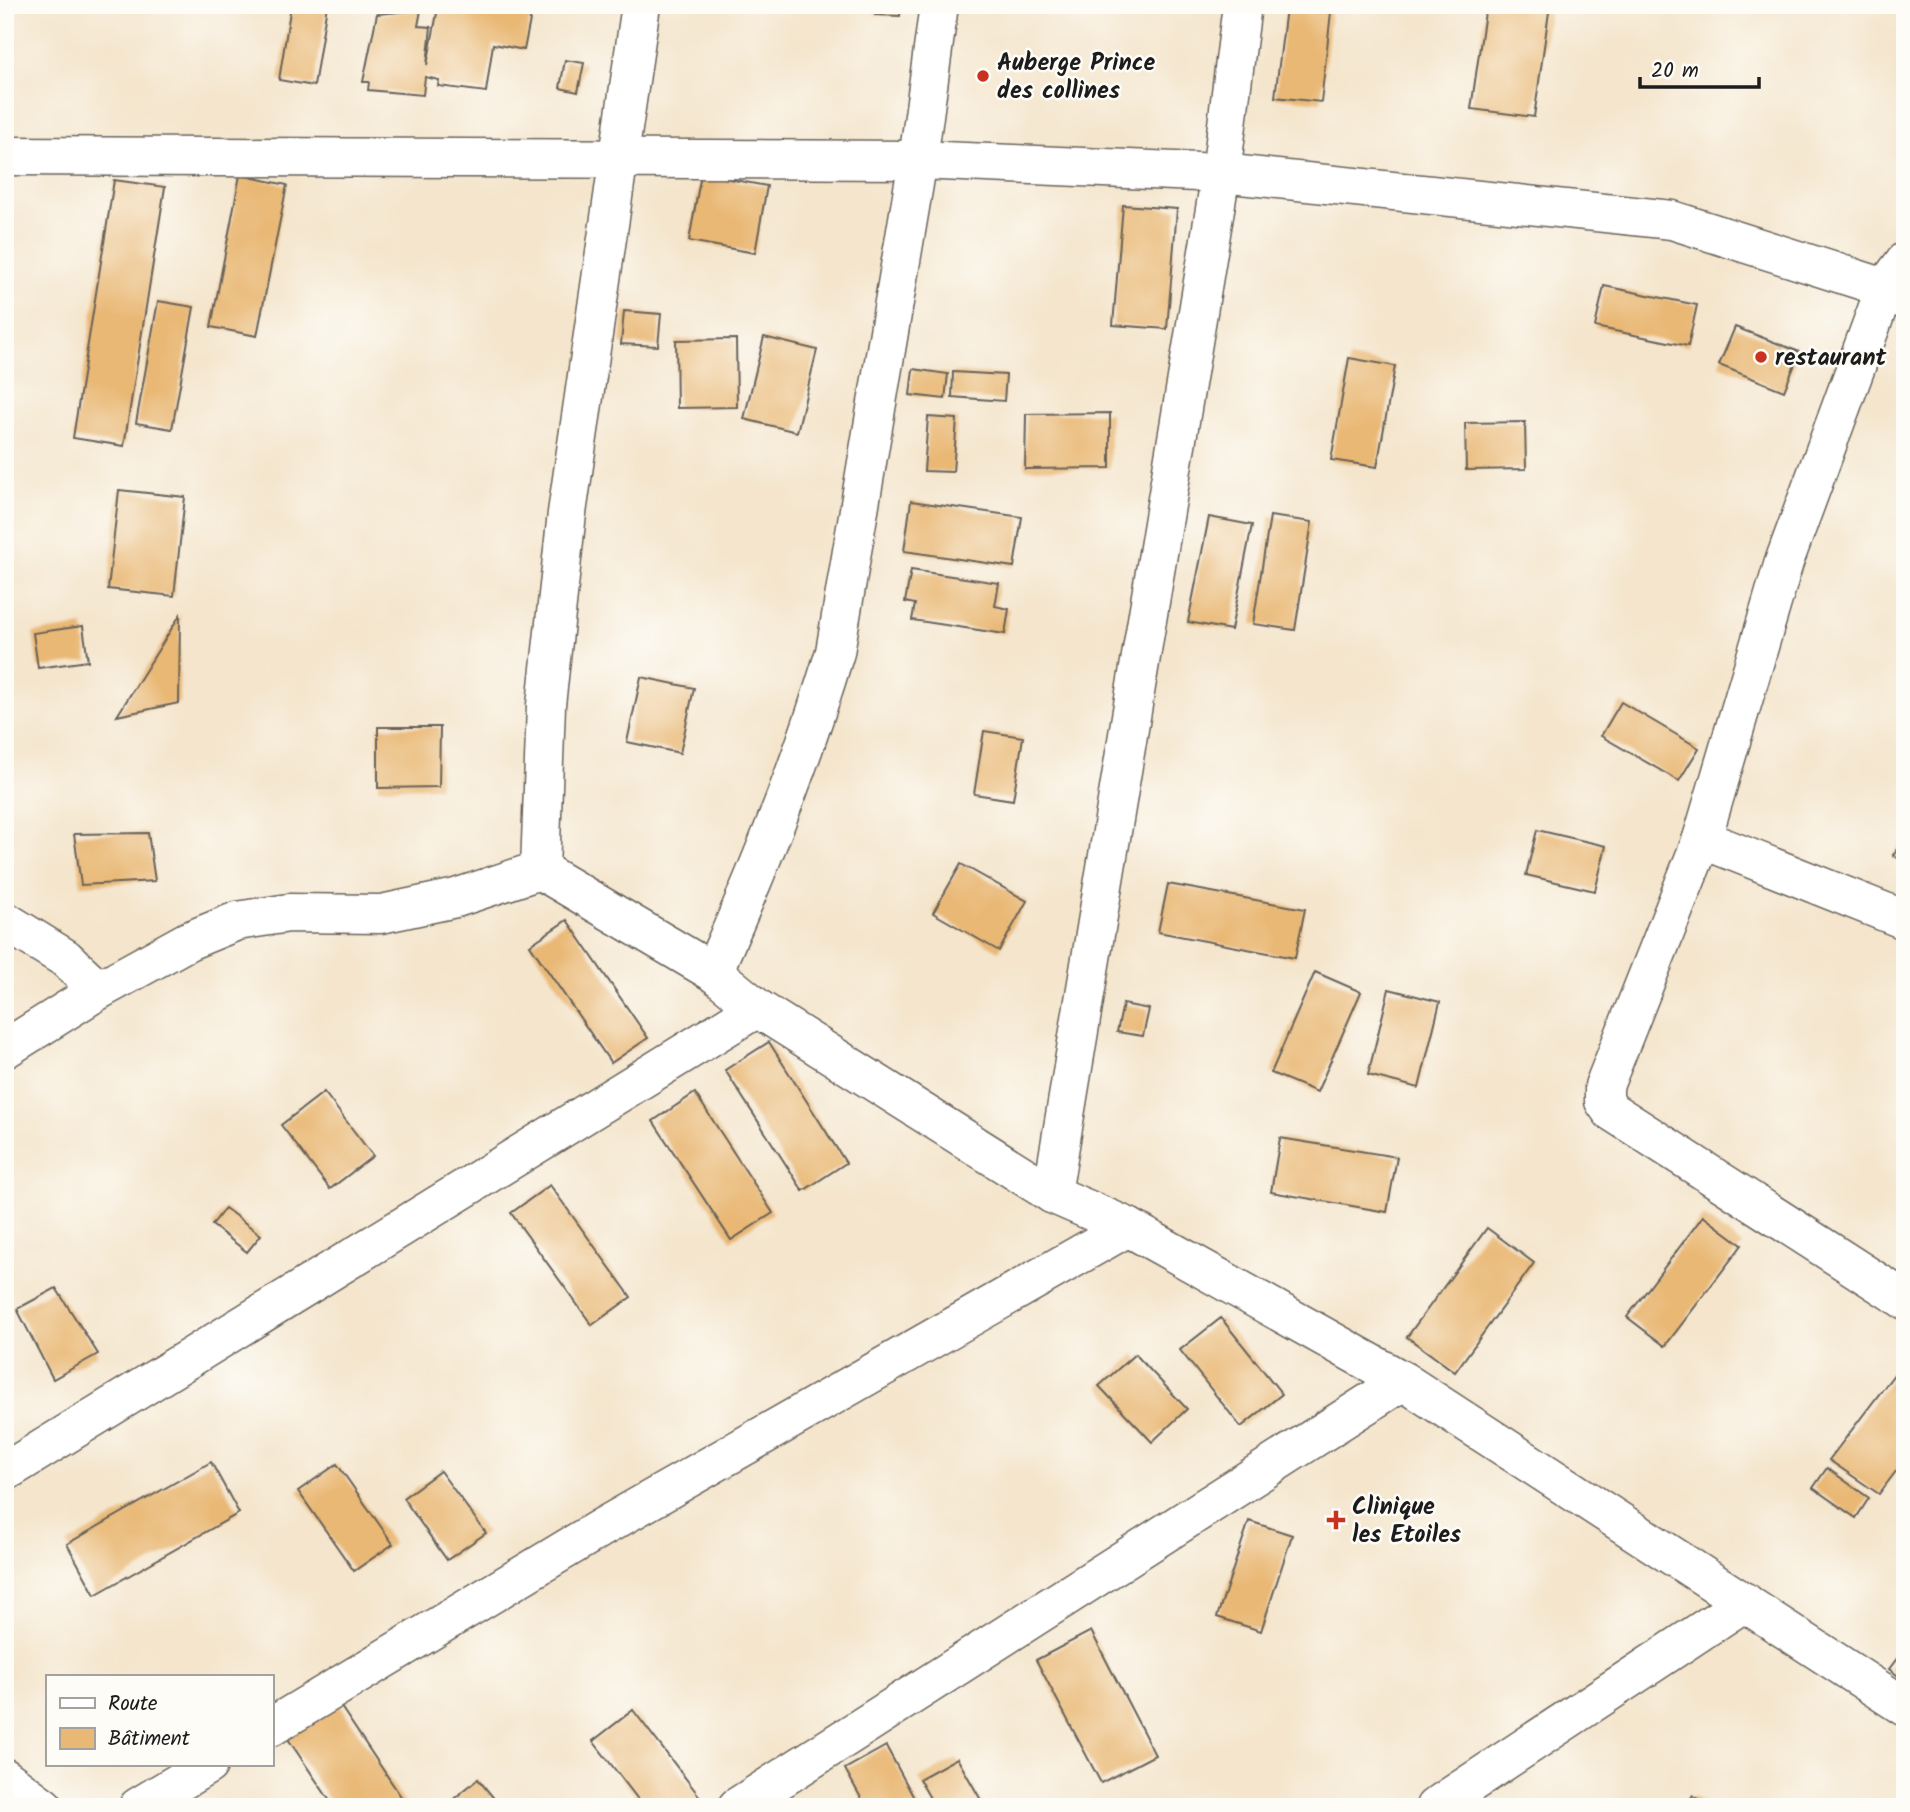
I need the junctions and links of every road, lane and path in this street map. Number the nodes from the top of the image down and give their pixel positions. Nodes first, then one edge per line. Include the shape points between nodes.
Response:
1 (641, 5) edge
2 (939, 5) edge
3 (1242, 5) edge
4 (5, 156) edge
5 (619, 157) junction
6 (918, 160) junction
7 (1221, 173) junction
8 (1898, 283) edge
9 (1702, 839) junction
10 (540, 870) junction
11 (1905, 920) edge
12 (5, 921) edge
13 (713, 972) junction
14 (99, 990) junction
15 (757, 1008) junction
16 (5, 1049) edge
17 (1052, 1194) junction
18 (1128, 1227) junction
19 (1905, 1300) edge
20 (1402, 1381) junction
21 (5, 1472) edge
22 (1745, 1602) junction
23 (1905, 1707) edge
24 (273, 1726) edge
25 (206, 1766) edge
26 (5, 1778) edge
27 (44, 1807) edge
28 (138, 1807) edge
29 (737, 1807) edge
30 (1435, 1807) edge

1 - 5 street
2 - 6 street
3 - 7 street
4 - 5 street
5 - 6 street
5 - 10 street via 565,526 546,705
6 - 7 street
6 - 13 street via 835,652 813,725 754,881
7 - 8 street via 1672,220
7 - 17 street
8 - 9 street via 1784,562
9 - 11 street
9 - 19 street via 1604,1086 1604,1101 1611,1111
10 - 13 street
10 - 14 street via 456,898 381,914 289,913 237,921 188,941
12 - 14 street via 65,958
13 - 15 street
14 - 16 street
15 - 17 street
15 - 21 street
17 - 18 street
18 - 20 street
18 - 24 street via 601,1528
20 - 22 street
20 - 29 street
22 - 23 street
22 - 30 street
25 - 28 street
26 - 27 street

